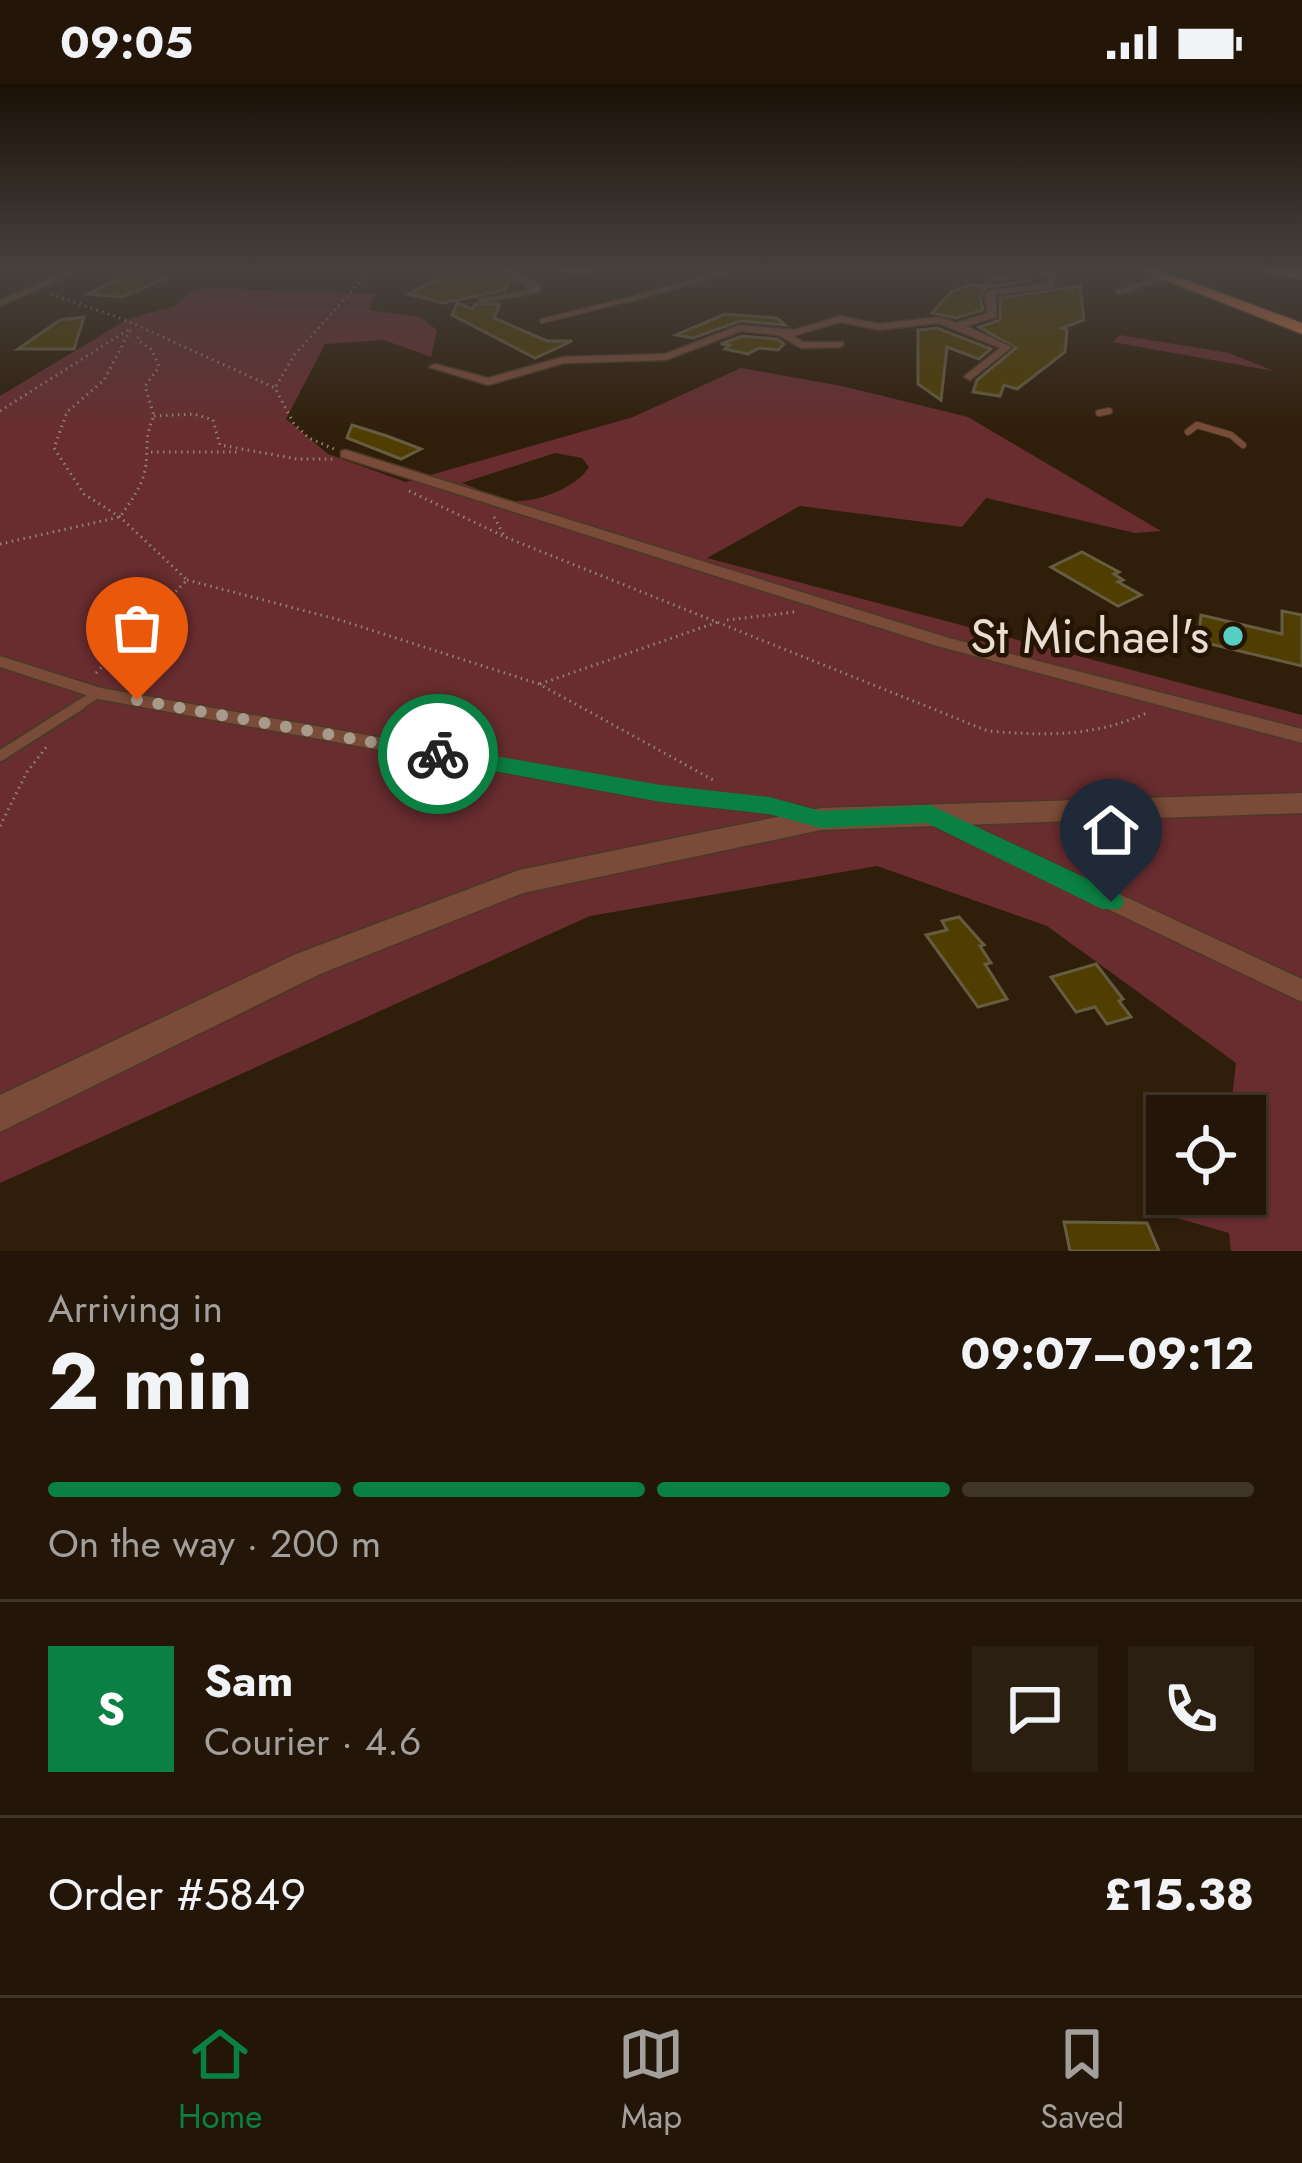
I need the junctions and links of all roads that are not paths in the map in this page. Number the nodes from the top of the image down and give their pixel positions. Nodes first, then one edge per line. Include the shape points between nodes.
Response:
1 (727, 324) edge
2 (819, 324) edge
3 (867, 324) edge
4 (901, 324) edge
5 (952, 324) edge
6 (961, 324) edge
7 (956, 326) junction
8 (740, 328) junction
9 (783, 334) junction
10 (839, 344) dead end
11 (983, 366) junction
12 (435, 367) dead end
13 (1000, 370) dead end
14 (970, 377) dead end
15 (1109, 411) dead end
16 (1099, 413) dead end
17 (1188, 432) dead end
18 (1243, 445) dead end
19 (338, 460) road end
20 (0, 661) edge
21 (89, 691) junction
22 (1302, 736) edge
23 (0, 756) edge
24 (1302, 803) edge
25 (930, 814) junction
26 (821, 819) junction
27 (1302, 991) edge
28 (0, 1114) edge

1 - 8 street
2 - 9 street
3 - 4 street
5 - 7 street
6 - 7 street
7 - 11 street via 1007,347
8 - 9 street
8 - 12 street via 666,357 562,360 480,384
9 - 10 street via 801,345
11 - 13 street
11 - 14 street
15 - 16 lane
17 - 18 lane via 1196,423
19 - 22 street via 831,608
20 - 21 street
21 - 23 lane
21 - 26 street
24 - 25 street
25 - 26 street
25 - 27 street
26 - 28 street via 519,882 308,964

